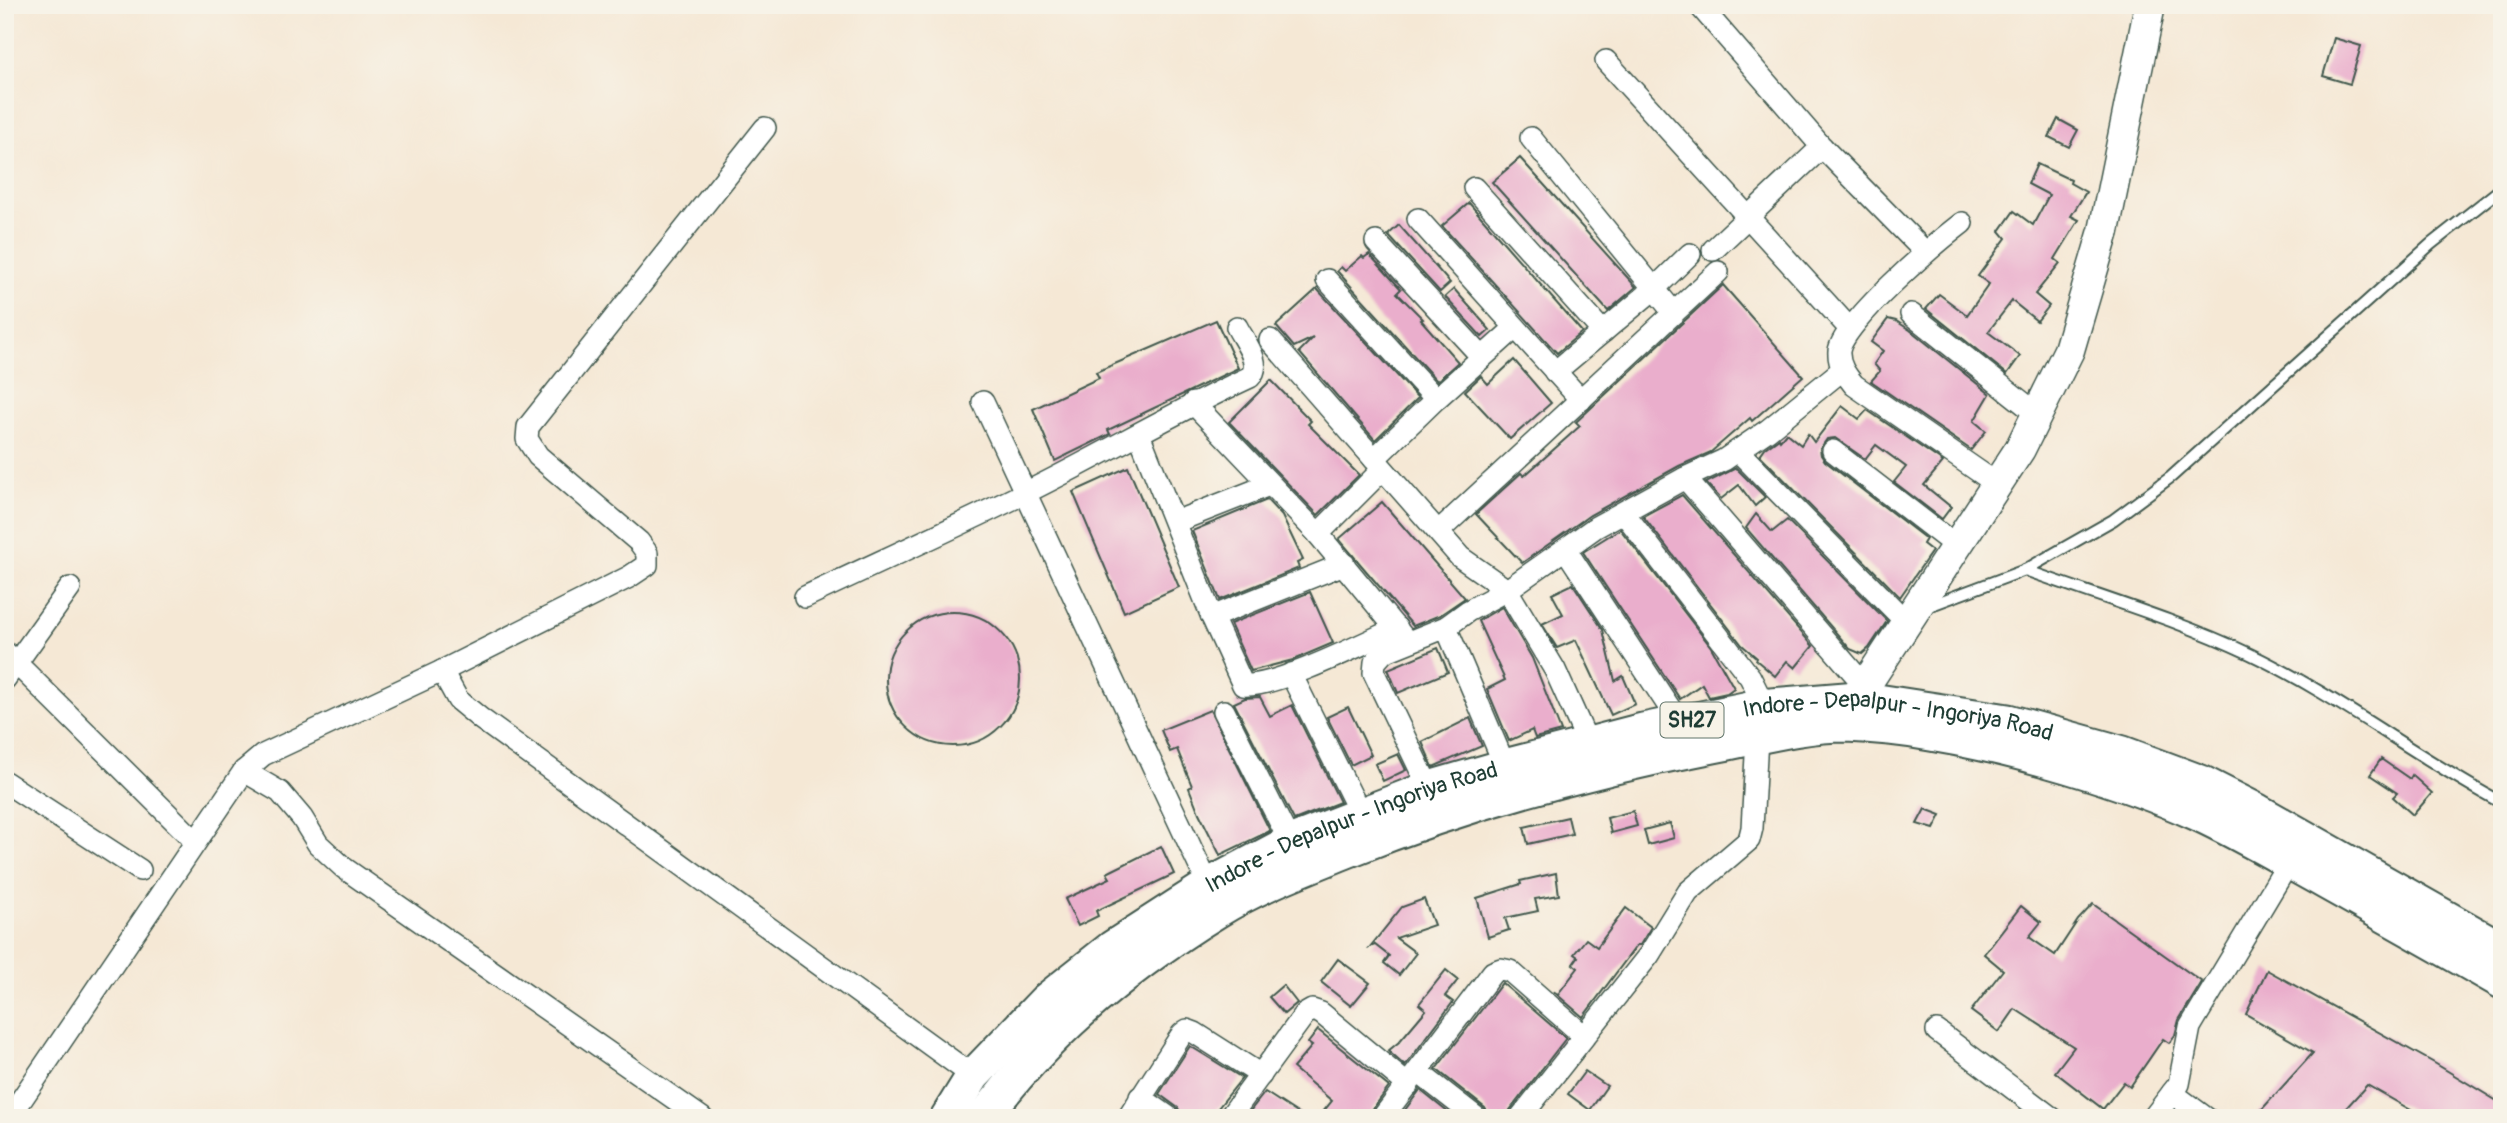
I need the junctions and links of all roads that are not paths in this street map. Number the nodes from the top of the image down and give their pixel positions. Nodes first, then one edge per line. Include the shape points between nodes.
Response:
1 (1699, 5) edge
2 (2150, 5) edge
3 (1606, 61) dead end
4 (765, 128) dead end
5 (1531, 138) dead end
6 (1822, 147) junction
7 (1474, 188) dead end
8 (2502, 188) edge
9 (1746, 216) junction
10 (1418, 219) dead end
11 (1962, 223) dead end
12 (1376, 242) dead end
13 (1713, 250) dead end
14 (1925, 252) junction
15 (1690, 254) dead end
16 (1718, 272) dead end
17 (1327, 280) dead end
18 (1654, 289) junction
19 (1674, 313) junction
20 (1911, 314) dead end
21 (1237, 327) dead end
22 (1515, 328) junction
23 (1850, 329) junction
24 (1603, 332) junction
25 (1270, 340) dead end
26 (1482, 357) junction
27 (1842, 370) junction
28 (1555, 372) junction
29 (1436, 399) junction
30 (1581, 400) junction
31 (983, 402) dead end
32 (1193, 403) junction
33 (2037, 414) junction
34 (1139, 434) junction
35 (1833, 451) dead end
36 (1738, 452) junction
37 (1378, 465) junction
38 (1685, 478) junction
39 (1269, 485) junction
40 (1997, 485) junction
41 (1027, 492) junction
42 (1624, 513) junction
43 (1175, 522) junction
44 (1438, 531) junction
45 (1318, 534) junction
46 (1956, 546) junction
47 (1566, 550) junction
48 (1344, 564) junction
49 (2025, 570) junction
50 (70, 587) dead end
51 (1507, 590) junction
52 (805, 597) dead end
53 (1212, 617) junction
54 (1910, 618) junction
55 (1447, 627) junction
56 (1403, 636) junction
57 (9, 665) edge
58 (442, 671) junction
59 (1291, 674) junction
60 (1856, 703) junction
61 (1224, 711) dead end
62 (1679, 722) junction
63 (1758, 722) junction
64 (1588, 743) junction
65 (1505, 766) junction
66 (244, 771) junction
67 (5, 782) edge
68 (1429, 788) junction
69 (2502, 803) edge
70 (1361, 815) junction
71 (195, 841) junction
72 (1290, 842) junction
73 (2289, 862) junction
74 (140, 870) dead end
75 (1214, 897) junction
76 (2502, 949) edge
77 (2502, 982) edge
78 (1937, 1031) dead end
79 (1584, 1036) junction
80 (1261, 1075) junction
81 (973, 1076) junction
82 (1413, 1079) junction
83 (2172, 1093) junction
84 (1140, 1097) junction
85 (9, 1118) edge
86 (702, 1118) edge
87 (947, 1118) edge
88 (984, 1118) edge
89 (1128, 1118) edge
90 (1170, 1118) edge
91 (1229, 1118) edge
92 (1382, 1118) edge
93 (1477, 1118) edge
94 (1520, 1118) edge
95 (2052, 1118) edge
96 (2153, 1118) edge
97 (2206, 1118) edge

1 - 6 street
2 - 33 street via 2105,231 2069,350
3 - 9 street
4 - 58 street via 528,427 527,439 538,456 639,542 647,553 647,565
5 - 18 street
6 - 9 street
6 - 14 street
7 - 24 street
8 - 49 lane via 2431,244 2171,477 2113,520
9 - 13 street
9 - 23 street
10 - 22 street
11 - 14 street
12 - 26 street
14 - 23 street
15 - 18 street
16 - 19 street
17 - 29 street
18 - 19 street
18 - 24 street
19 - 30 street
20 - 33 street
21 - 32 street via 1255,363 1254,372
22 - 26 street
22 - 28 street
23 - 27 street via 1839,351
24 - 28 street
25 - 37 street
26 - 29 street
27 - 36 street
27 - 40 street via 1854,385
28 - 30 street
29 - 37 street
30 - 44 street
31 - 41 street
32 - 34 street
32 - 39 street
33 - 40 street
34 - 41 street
34 - 43 street
35 - 46 street
36 - 38 street
36 - 54 street
37 - 44 street
37 - 45 street
38 - 42 street
38 - 60 street
39 - 43 street
39 - 45 street
40 - 46 street
41 - 52 street
41 - 75 street
42 - 47 street
42 - 63 street via 1750,677 1758,693
43 - 53 street
44 - 51 street via 1460,557
45 - 48 street
46 - 54 street
47 - 51 street
47 - 62 street
48 - 53 street
48 - 56 street
49 - 54 lane
49 - 69 lane via 2249,654
50 - 57 street
51 - 55 street
51 - 64 street via 1555,670
53 - 59 street via 1243,685 1255,686
54 - 60 street
55 - 56 street
55 - 65 street
56 - 59 street
56 - 68 street via 1375,662 1374,673
57 - 71 street
58 - 66 street via 263,755
58 - 81 street via 458,700 481,719
59 - 70 street
60 - 63 main road, Indore - Depalpur - Ingoriya Road / SH27
60 - 73 main road, Indore - Depalpur - Ingoriya Road / SH27 via 1930,734 2116,783 2197,814
60 - 76 main road, Indore - Depalpur - Ingoriya Road / SH27 via 2008,721 2123,753 2201,782
61 - 72 street
62 - 63 main road, Indore - Depalpur - Ingoriya Road / SH27
62 - 64 main road, Indore - Depalpur - Ingoriya Road / SH27
63 - 75 main road, Indore - Depalpur - Ingoriya Road / SH27 via 1622,765 1522,790
63 - 79 street via 1749,840 1688,892 1650,955
64 - 65 main road, Indore - Depalpur - Ingoriya Road / SH27
65 - 68 main road, Indore - Depalpur - Ingoriya Road / SH27
66 - 71 street
66 - 86 street via 279,792 318,844 344,868
67 - 74 street
68 - 70 main road, Indore - Depalpur - Ingoriya Road / SH27
70 - 72 main road, Indore - Depalpur - Ingoriya Road / SH27
71 - 85 street
72 - 75 main road, Indore - Depalpur - Ingoriya Road / SH27
73 - 77 main road, Indore - Depalpur - Ingoriya Road / SH27
73 - 83 street via 2190,1027 2179,1084
75 - 81 main road, Indore - Depalpur - Ingoriya Road / SH27 via 1113,947 1045,1001
75 - 88 main road, Indore - Depalpur - Ingoriya Road / SH27 via 1150,957 1064,1026 1010,1082
78 - 95 street
79 - 82 street via 1510,971 1502,969 1486,979
79 - 94 street
80 - 82 street via 1312,1010
80 - 84 street via 1187,1030
80 - 91 street
81 - 87 main road, Indore - Depalpur - Ingoriya Road / SH27
82 - 92 street
82 - 93 street
83 - 96 street
83 - 97 street
84 - 89 street
84 - 90 street

